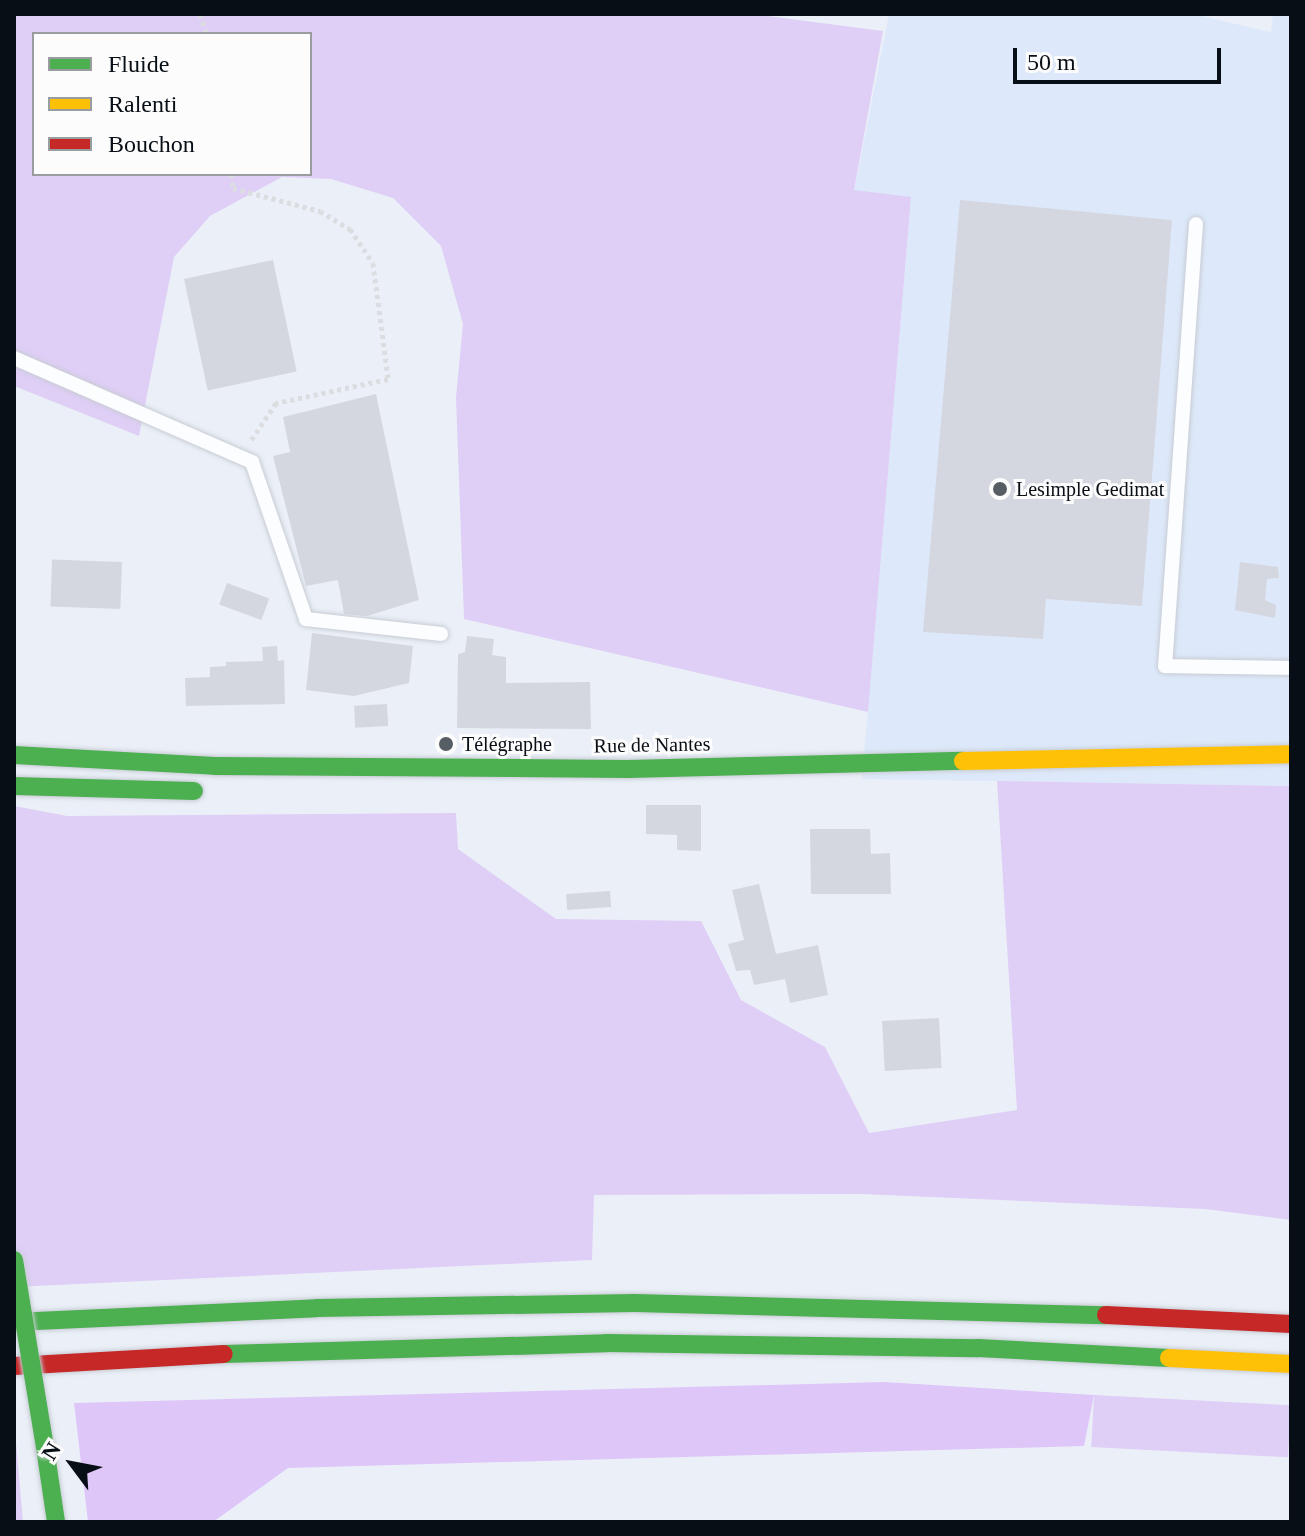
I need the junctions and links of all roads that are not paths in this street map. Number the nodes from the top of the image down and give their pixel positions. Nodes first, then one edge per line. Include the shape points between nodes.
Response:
1 (1196, 224) dead end
2 (14, 358) edge
3 (441, 634) dead end
4 (1291, 668) edge
5 (1291, 754) edge
6 (14, 755) edge
7 (157, 764) junction
8 (14, 767) edge
9 (628, 769) junction
10 (14, 786) edge
11 (358, 787) dead end
12 (216, 791) dead end
13 (14, 1260) edge
14 (14, 1322) edge
15 (1291, 1324) edge
16 (1291, 1364) edge
17 (14, 1366) edge
18 (56, 1522) edge

1 - 4 lane via 1165,666
2 - 3 lane via 252,462 306,619
5 - 9 main road, Rue de Nantes
6 - 7 main road, Rue de Nantes
7 - 8 main road via 105,774
7 - 9 main road, Rue de Nantes
9 - 11 main road via 497,782
10 - 12 main road
13 - 18 main road, bridge
14 - 15 main road via 317,1308 651,1303 978,1308
16 - 17 main road via 978,1348 590,1343 324,1348

